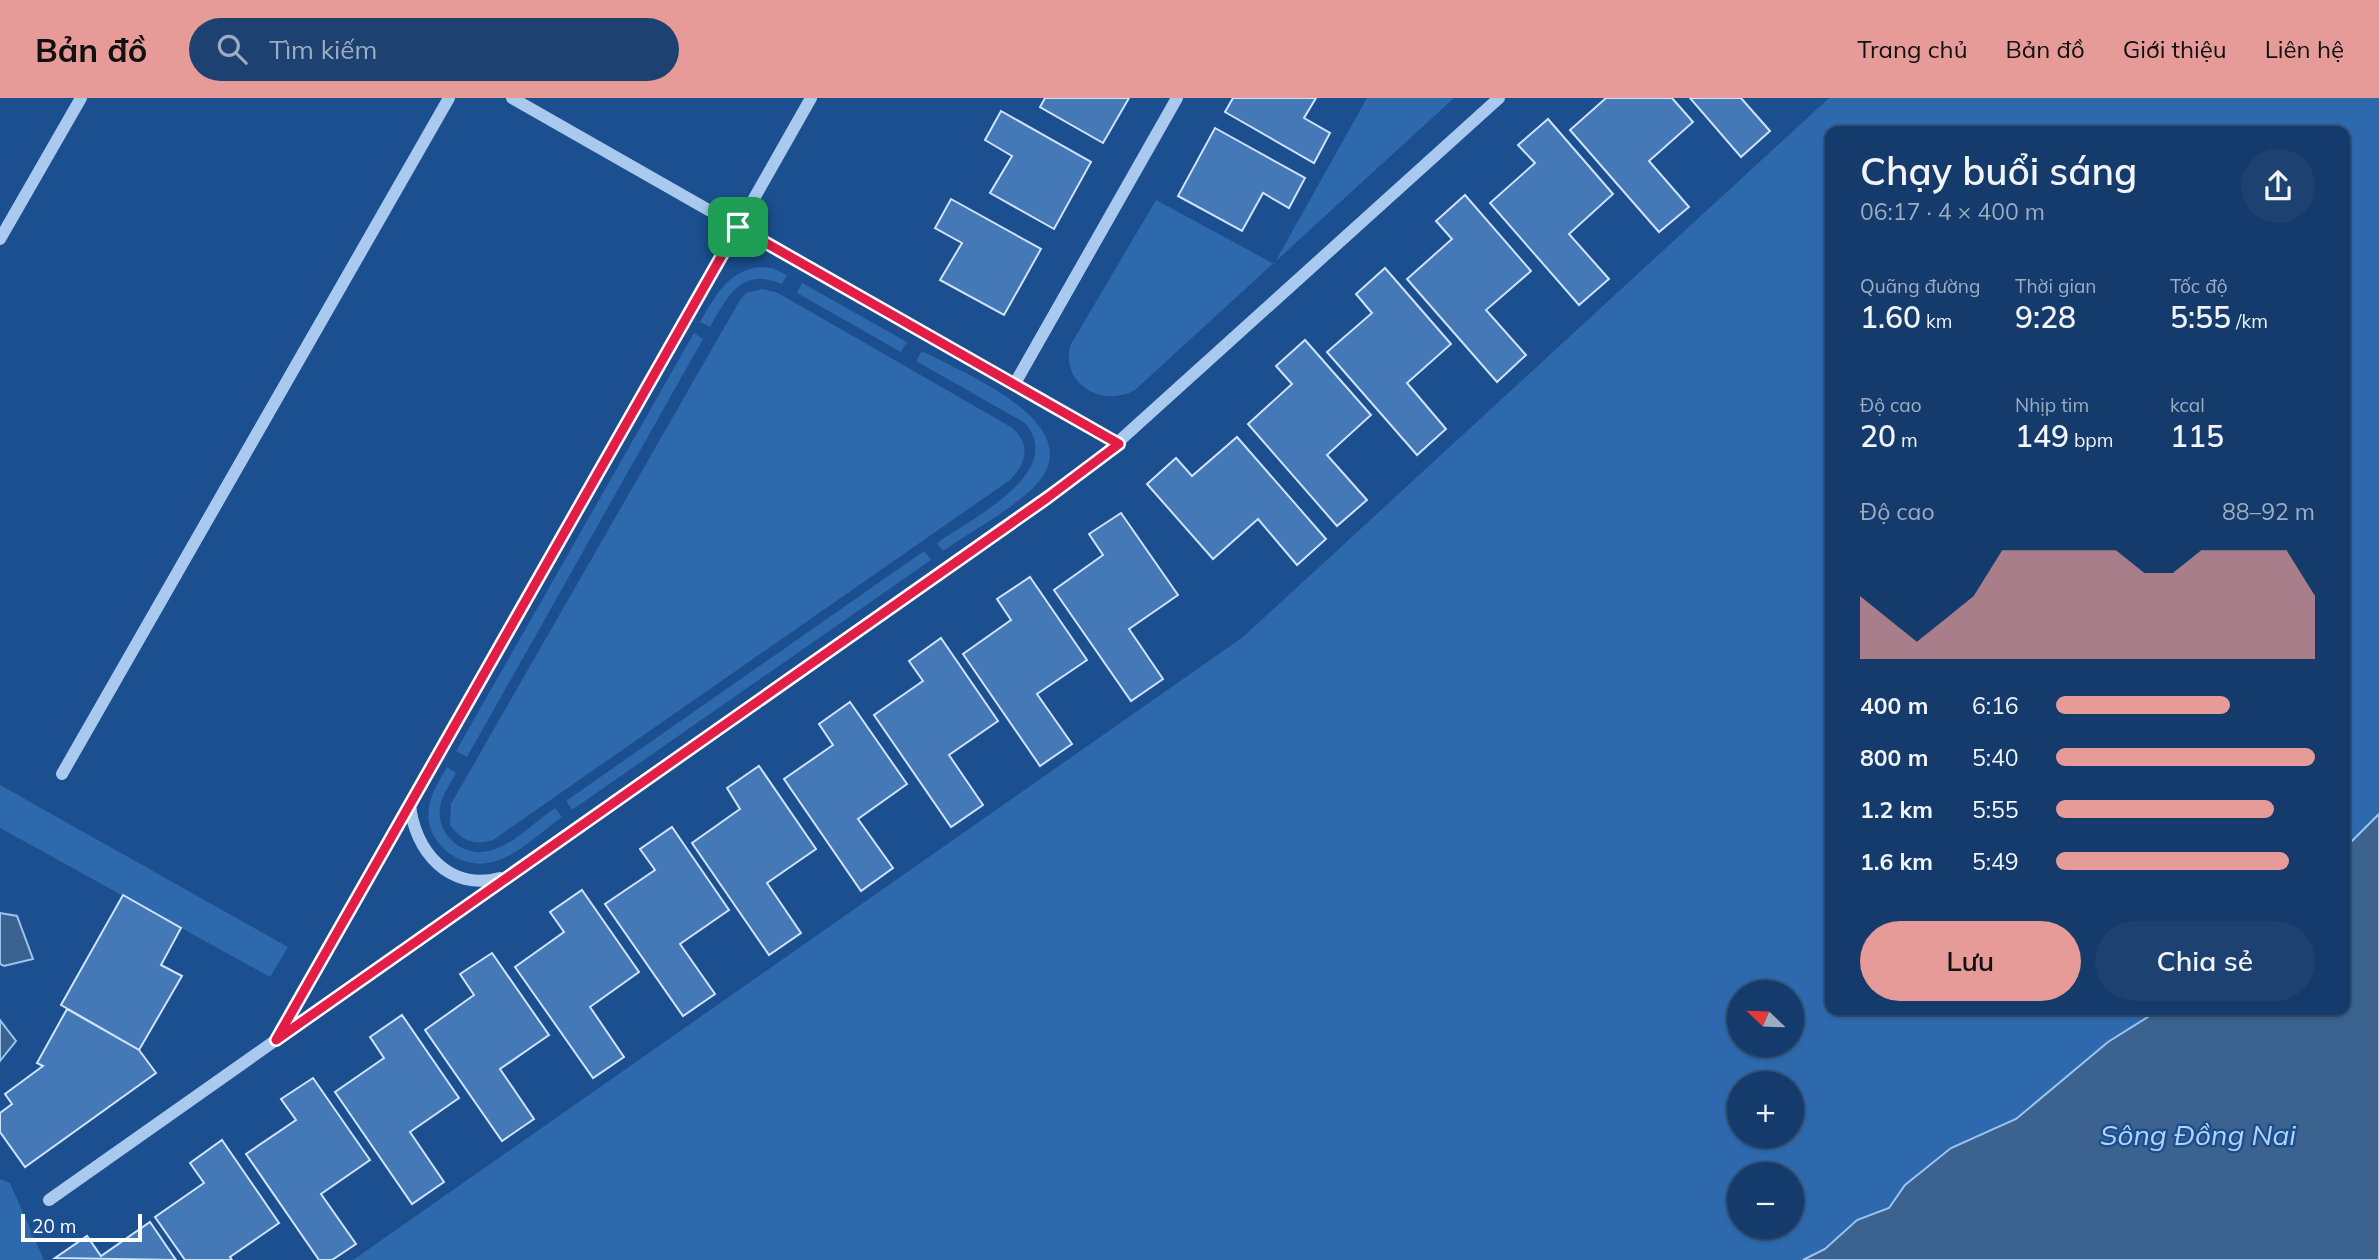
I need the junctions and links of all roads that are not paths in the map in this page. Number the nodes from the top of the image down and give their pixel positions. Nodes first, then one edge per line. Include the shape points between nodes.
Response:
1 (81, 98) edge
2 (449, 98) edge
3 (512, 98) edge
4 (811, 98) edge
5 (1177, 98) edge
6 (1499, 98) edge
7 (738, 227) junction
8 (0, 239) edge
9 (1014, 385) junction
10 (1119, 444) junction
11 (62, 774) dead end
12 (410, 804) junction
13 (508, 876) junction
14 (276, 1040) junction
15 (49, 1200) dead end

1 - 8 street
2 - 11 street
3 - 7 street
4 - 7 street
5 - 9 street
6 - 10 street
7 - 9 street
7 - 12 street
9 - 10 street
10 - 13 street
12 - 13 street via 417,840 441,868 473,880
12 - 14 street
13 - 14 street
14 - 15 street

